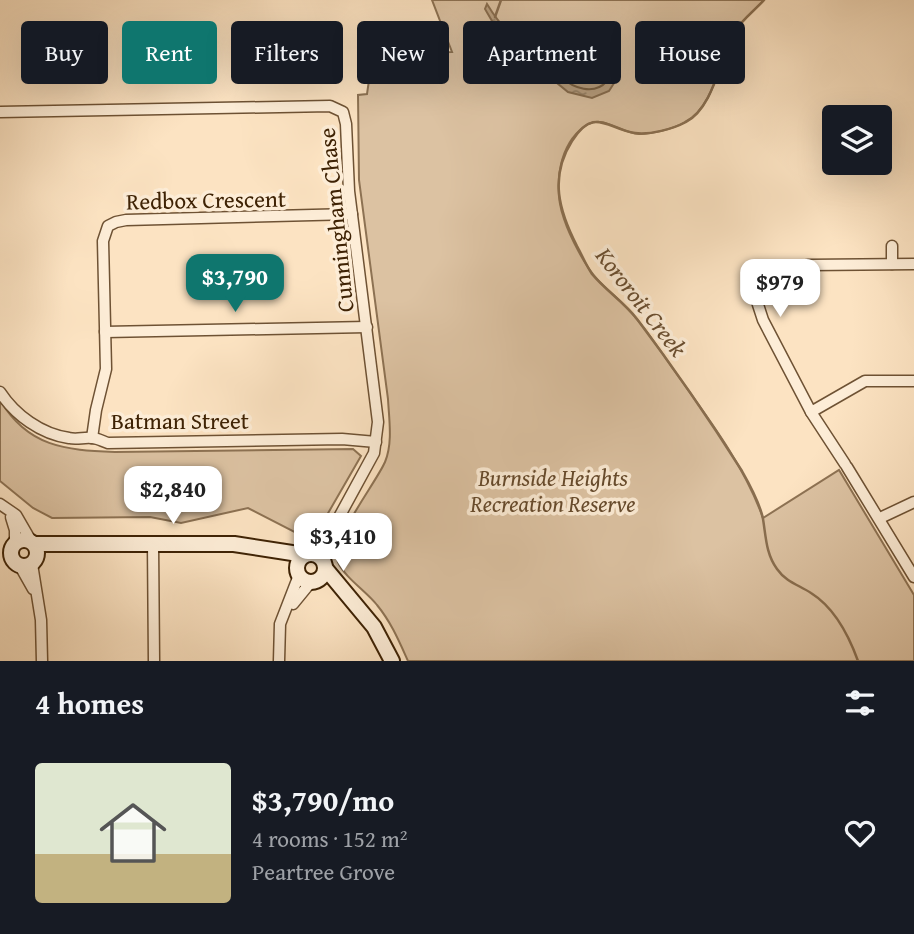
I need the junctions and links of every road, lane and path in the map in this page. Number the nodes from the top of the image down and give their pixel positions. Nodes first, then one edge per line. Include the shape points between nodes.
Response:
1 (0, 112) edge
2 (352, 214) junction
3 (892, 246) dead end
4 (749, 262) dead end
5 (892, 264) junction
6 (914, 264) edge
7 (748, 274) junction
8 (367, 327) junction
9 (104, 332) junction
10 (914, 381) edge
11 (0, 392) edge
12 (811, 412) junction
13 (92, 438) junction
14 (376, 442) junction
15 (914, 502) edge
16 (5, 507) edge
17 (880, 518) junction
18 (332, 530) junction
19 (33, 543) junction
20 (14, 544) junction
21 (71, 544) junction
22 (153, 544) junction
23 (269, 551) junction
24 (0, 554) edge
25 (308, 555) junction
26 (25, 564) junction
27 (0, 566) edge
28 (325, 566) junction
29 (306, 577) junction
30 (914, 577) edge
31 (353, 601) junction
32 (42, 661) edge
33 (154, 661) edge
34 (279, 661) edge
35 (392, 661) edge

1 - 2 street, Cunningham Chase via 335,107 343,112 346,124
2 - 8 street, Cunningham Chase
2 - 9 street, Redbox Crescent via 111,223 103,241
3 - 5 street
4 - 7 street
5 - 6 street
5 - 7 street via 809,265
7 - 12 street via 763,320
8 - 9 street
8 - 14 street, Cunningham Chase via 377,399
9 - 13 street, Redbox Crescent via 105,377
10 - 12 street via 865,382
11 - 13 street, Batman Street via 10,407 44,430 65,438
12 - 17 street
13 - 14 street, Batman Street via 108,443
14 - 18 street, Cunningham Chase via 372,460
15 - 17 street
16 - 19 street via 16,515
16 - 20 street via 15,530
17 - 30 street
18 - 25 street, Cunningham Chase
18 - 28 street, Cunningham Chase
19 - 20 street via 23,540
19 - 21 street
19 - 26 street via 37,553
20 - 24 street
20 - 26 street via 10,553
21 - 22 street
21 - 26 street
22 - 23 street via 234,544
22 - 33 street
23 - 25 street
23 - 29 street
25 - 28 street via 321,558
25 - 29 street via 299,562
26 - 27 street
26 - 32 street via 41,620
28 - 29 street via 322,576
28 - 31 street
29 - 31 street
29 - 34 street via 279,630
31 - 35 street

